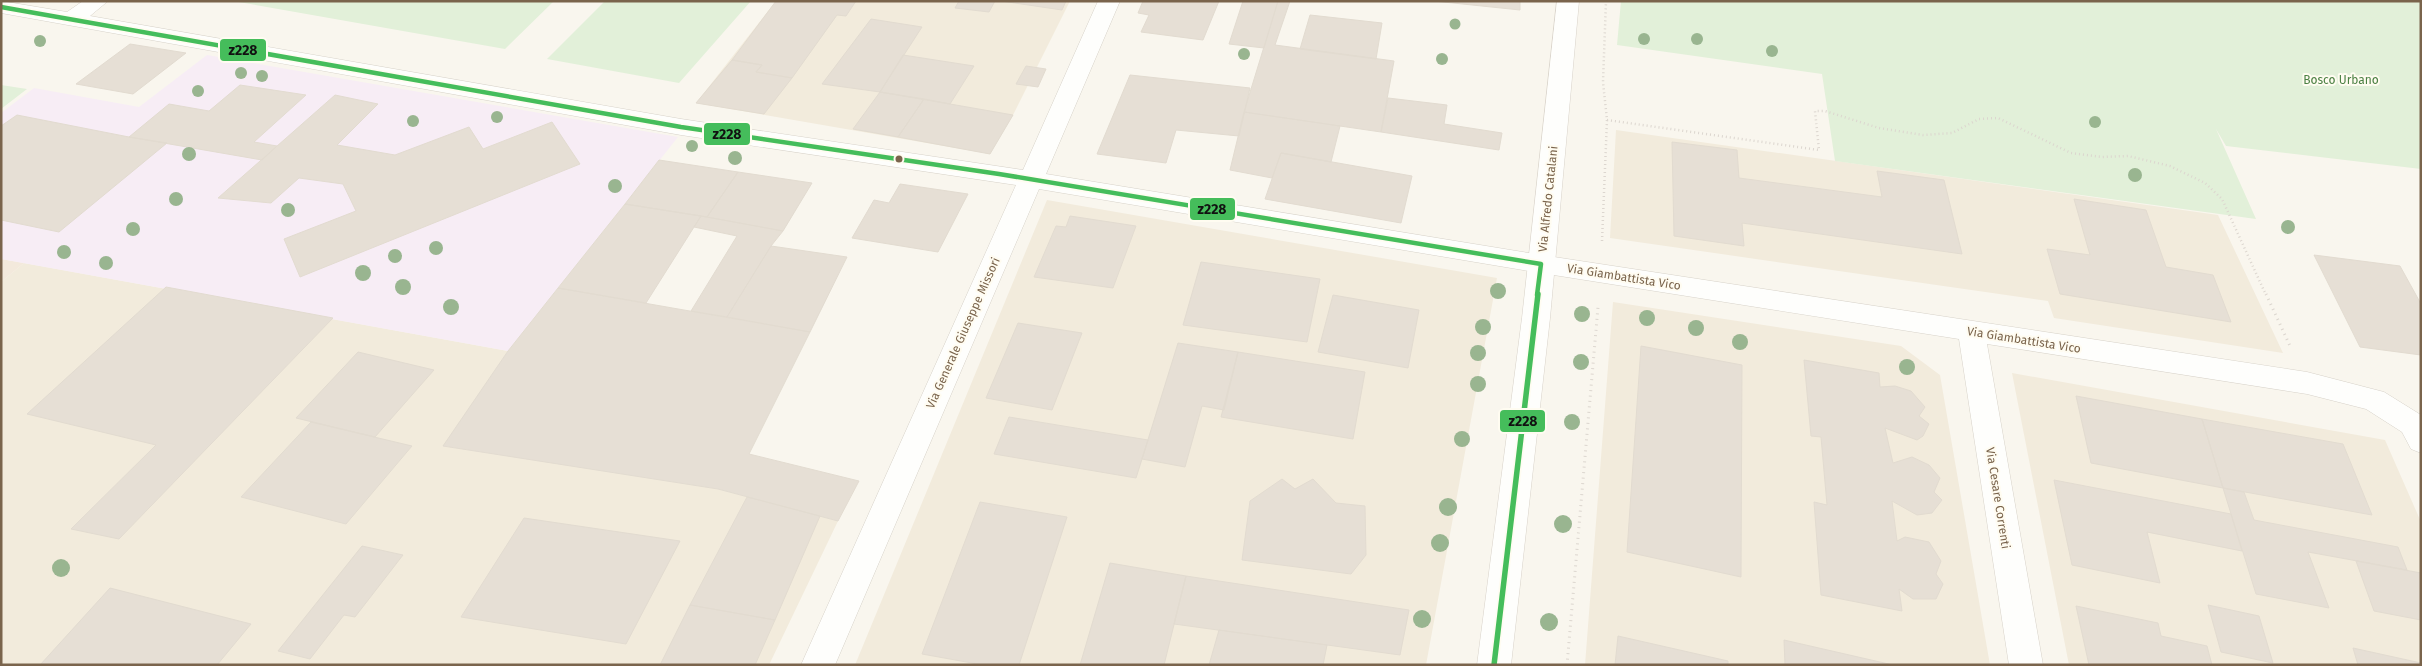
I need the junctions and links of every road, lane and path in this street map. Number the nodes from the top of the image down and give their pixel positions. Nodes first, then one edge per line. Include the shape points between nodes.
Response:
1 (98, 1) edge
2 (1109, 1) edge
3 (1568, 1) edge
4 (1606, 1) edge
5 (1, 6) edge
6 (73, 18) junction
7 (1607, 120) junction
8 (1030, 179) junction
9 (1541, 264) junction
10 (1600, 273) junction
11 (1970, 332) junction
12 (2307, 383) junction
13 (2416, 432) edge
14 (818, 665) edge
15 (1494, 665) edge
16 (1567, 665) edge
17 (2026, 665) edge

1 - 6 street
2 - 8 street, Via Generale Giuseppe Missori
3 - 9 street, Via Alfredo Catalani
4 - 7 path via 1603,82
5 - 6 street, Via Giambattista Vico
6 - 8 street, Via Giambattista Vico via 681,127
7 - 10 path
7 - 12 path via 1819,150 1815,111 1825,111 1879,128 1923,135 1952,133 1979,119 1998,118 2071,153 2128,156 2170,166 2205,183 2222,199
8 - 9 street, Via Giambattista Vico
8 - 14 street, Via Generale Giuseppe Missori
9 - 10 street, Via Giambattista Vico
9 - 15 street, Via Alfredo Catalani
10 - 11 street, Via Giambattista Vico
10 - 16 path
11 - 12 street, Via Giambattista Vico
11 - 17 street, Via Cesare Correnti
12 - 13 street, Via Giambattista Vico via 2374,400

